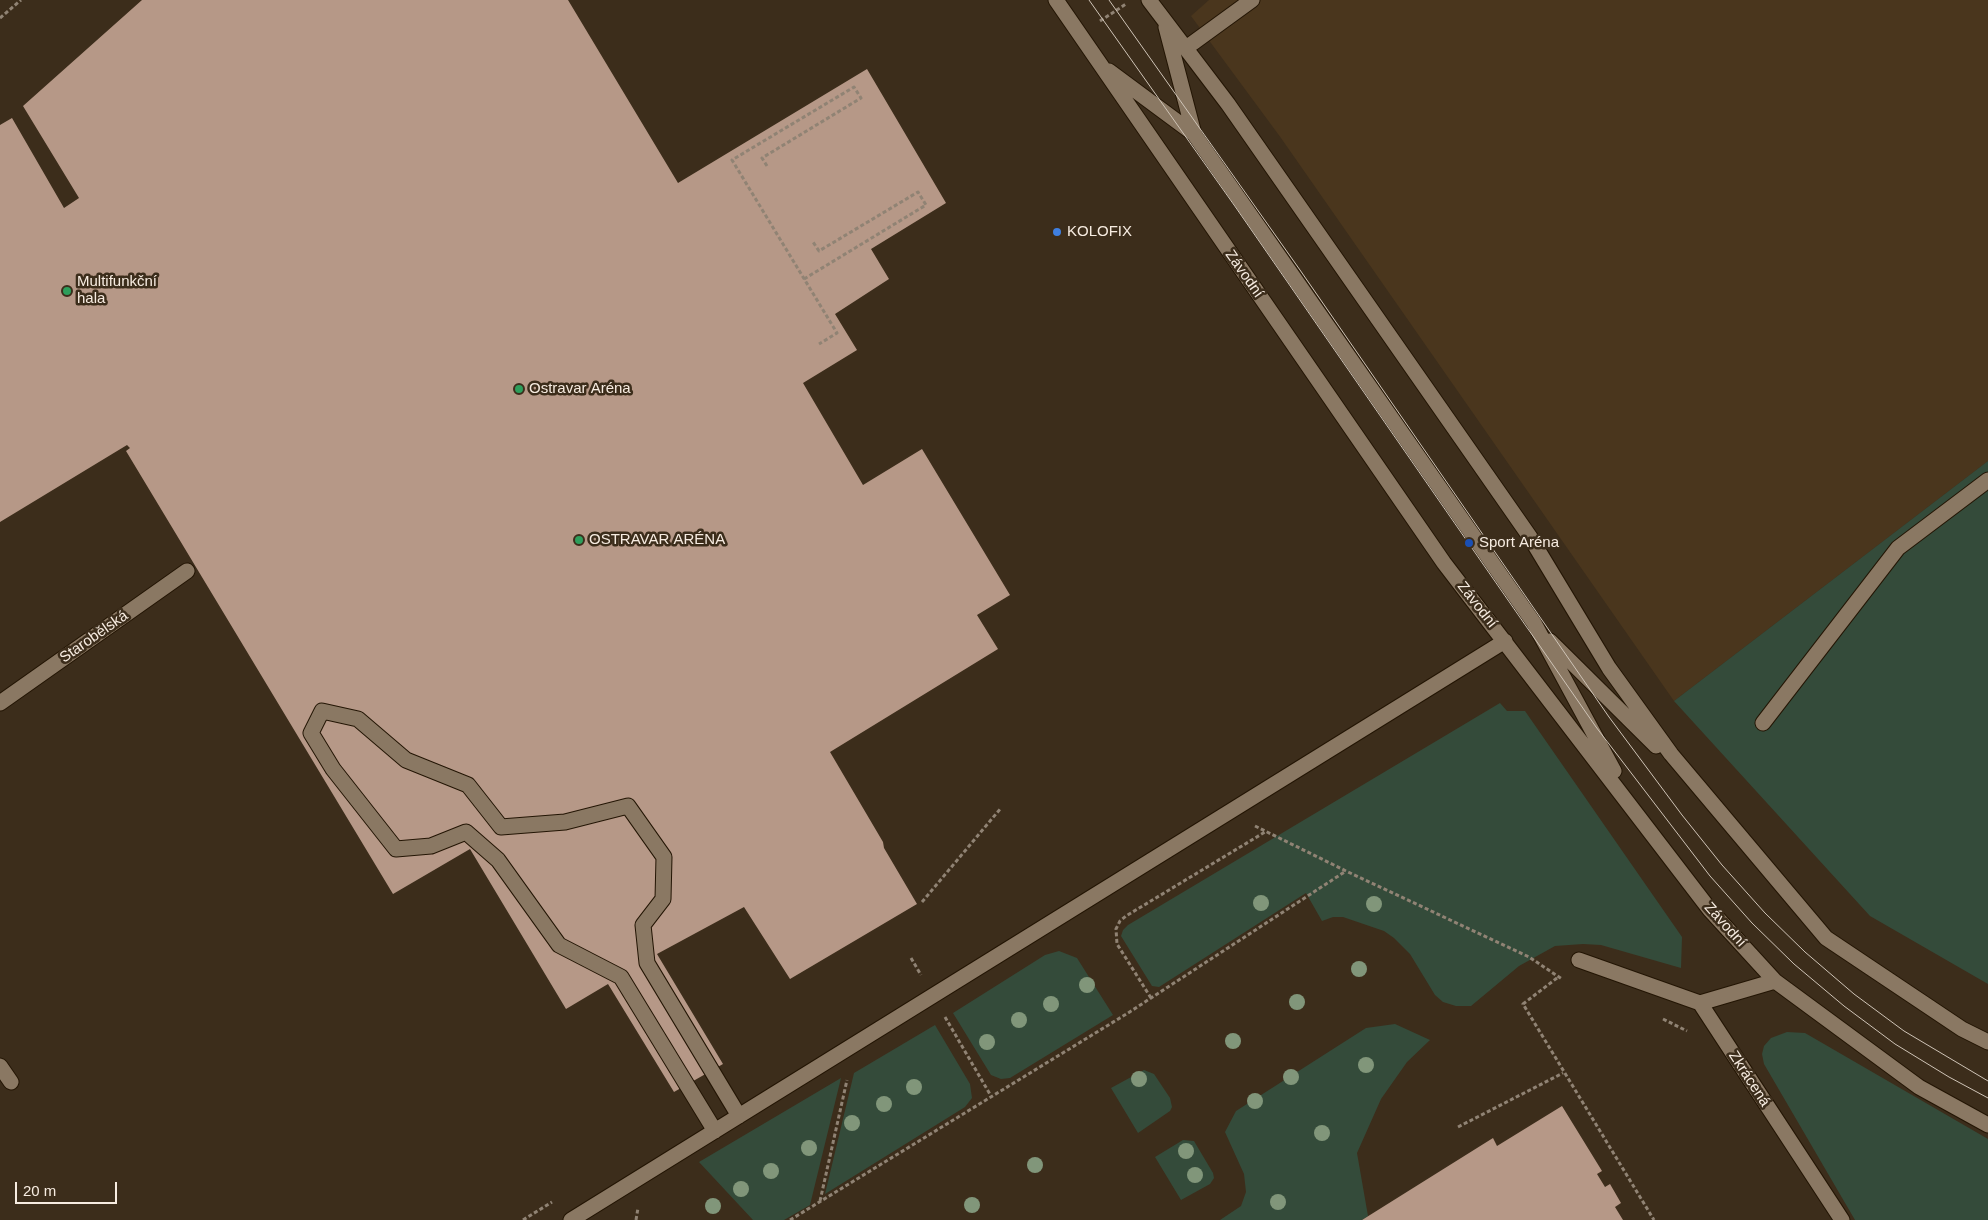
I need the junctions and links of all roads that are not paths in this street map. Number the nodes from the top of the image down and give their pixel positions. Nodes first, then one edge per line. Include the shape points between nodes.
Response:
1 (1056, 0) edge
2 (1149, 0) edge
3 (1252, 0) edge
4 (1164, 20) junction
5 (1186, 48) junction
6 (1100, 65) junction
7 (1194, 134) junction
8 (1988, 480) edge
9 (187, 572) dead end
10 (1534, 623) junction
11 (1505, 641) junction
12 (0, 703) edge
13 (1763, 723) dead end
14 (1693, 782) junction
15 (1636, 812) junction
16 (1579, 960) dead end
17 (1775, 980) junction
18 (1700, 1003) junction
19 (1988, 1042) edge
20 (1, 1066) edge
21 (11, 1082) dead end
22 (740, 1116) junction
23 (1988, 1125) edge
24 (715, 1130) junction
25 (571, 1220) edge
26 (1842, 1220) edge

1 - 6 street, Závodní
2 - 4 street
3 - 5 street
4 - 5 street
4 - 7 street
5 - 14 street via 1530,537 1609,668
6 - 7 street
6 - 11 street, Závodní via 1439,555
7 - 10 street
8 - 13 street via 1898,548
9 - 12 street, Starobělská
10 - 14 street via 1573,666
10 - 15 street
11 - 15 street, Závodní
11 - 22 street
14 - 19 street via 1826,938 1962,1029
15 - 17 street, Závodní via 1710,910
16 - 18 street
17 - 18 street
17 - 23 street, Závodní via 1919,1087
18 - 26 street, Zkrácená
20 - 21 street
22 - 24 street
22 - 24 street via 647,963 643,925 663,899 664,857 628,806 565,822 501,826 468,785 406,760 358,719 322,711 312,733 333,769 396,849 431,846 466,832 498,860 559,945 621,977
24 - 25 street

